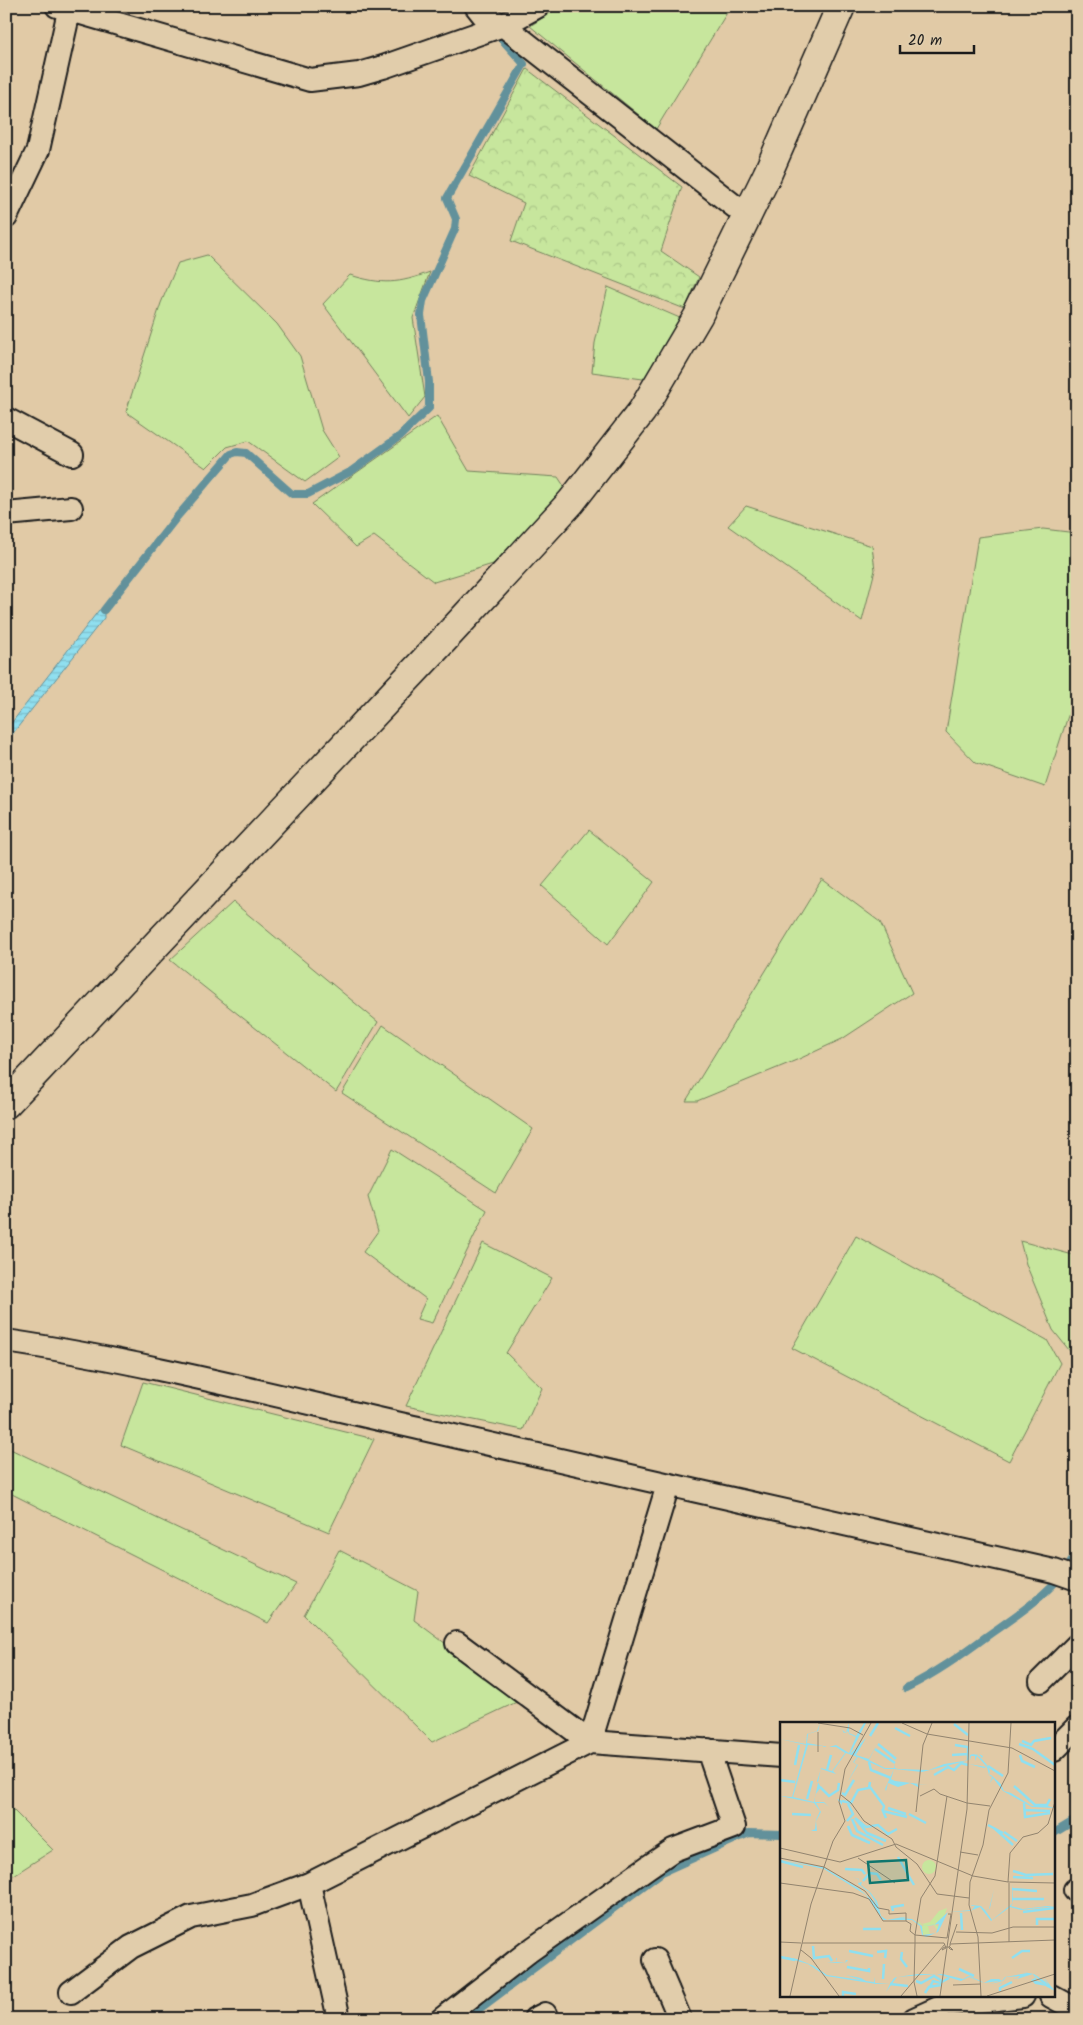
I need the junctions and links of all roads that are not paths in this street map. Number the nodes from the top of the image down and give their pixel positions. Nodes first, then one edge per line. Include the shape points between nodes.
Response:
1 (476, 6) edge
2 (538, 6) edge
3 (841, 6) edge
4 (63, 8) edge
5 (503, 25) junction
6 (747, 216) junction
7 (6, 217) edge
8 (6, 420) edge
9 (72, 454) dead end
10 (71, 508) dead end
11 (6, 514) edge
12 (6, 1104) edge
13 (6, 1341) edge
14 (668, 1484) junction
15 (1077, 1579) edge
16 (457, 1643) dead end
17 (1077, 1645) edge
18 (1041, 1681) dead end
19 (1077, 1728) edge
20 (590, 1742) junction
21 (1056, 1748) edge
22 (708, 1750) junction
23 (780, 1756) edge
24 (309, 1884) junction
25 (655, 1960) dead end
26 (71, 1992) dead end
27 (1009, 1998) edge
28 (1055, 1998) edge
29 (945, 2007) edge
30 (1077, 2010) edge
31 (339, 2019) edge
32 (442, 2019) edge
33 (535, 2019) edge
34 (547, 2019) edge
35 (680, 2019) edge
36 (914, 2019) edge

1 - 5 street via 484,16
2 - 5 street
3 - 6 street
4 - 5 street via 310,80 359,74
4 - 7 street via 38,150
5 - 6 street
6 - 12 street via 698,316 642,411 571,502
8 - 9 street
10 - 11 street
13 - 14 street via 84,1353 244,1387
14 - 15 street
14 - 20 street
16 - 20 street
17 - 18 street
19 - 21 street
20 - 22 street
20 - 24 street
22 - 23 street
22 - 32 street via 734,1826 673,1850 528,1952
24 - 26 street via 252,1905 191,1917 130,1947
24 - 31 street
25 - 35 street
27 - 29 street
28 - 30 street
29 - 36 street
33 - 34 street via 545,2014

